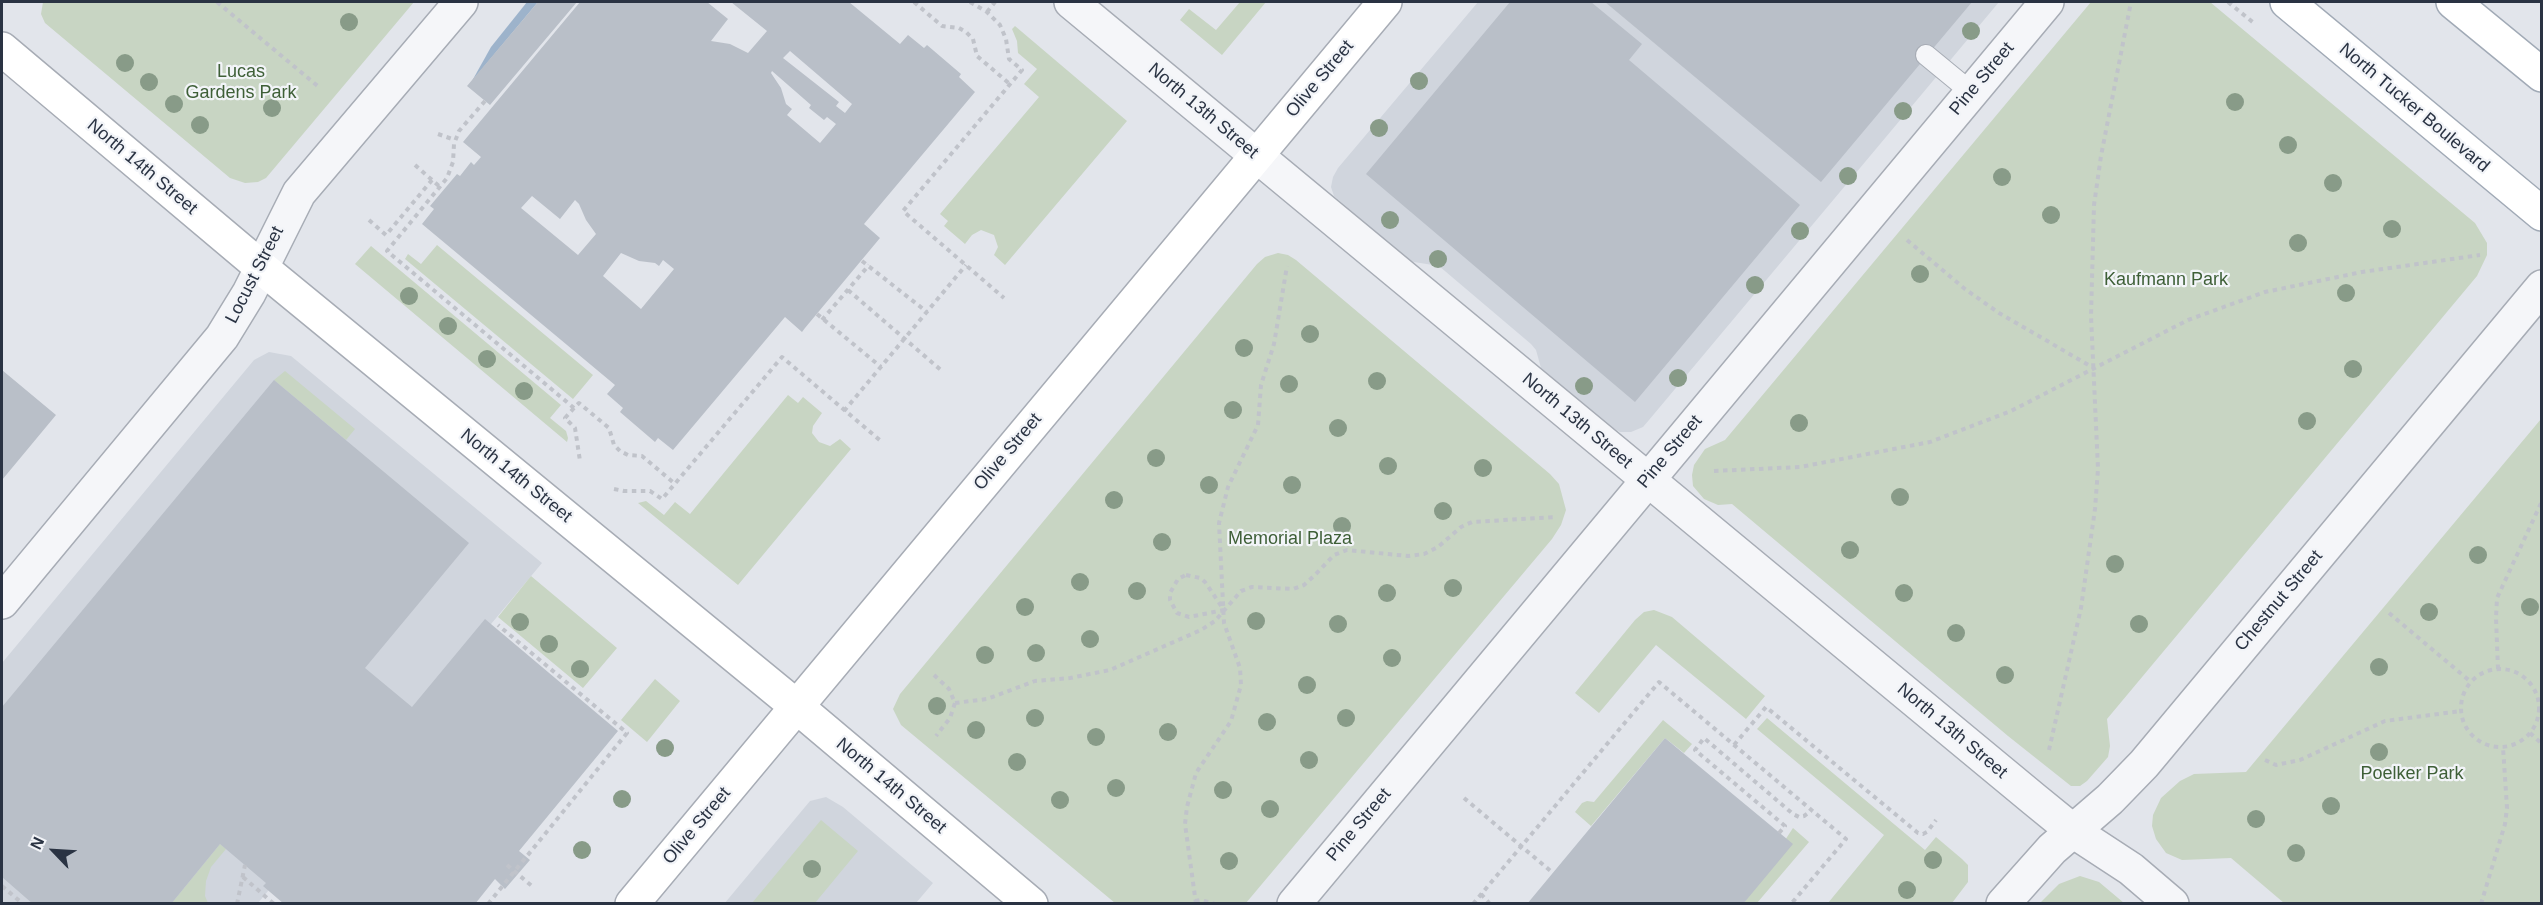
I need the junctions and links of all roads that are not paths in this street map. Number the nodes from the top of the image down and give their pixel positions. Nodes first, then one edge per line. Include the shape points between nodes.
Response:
1 (461, 2) edge
2 (1071, 2) edge
3 (1385, 2) edge
4 (2047, 2) edge
5 (2287, 2) edge
6 (2453, 2) edge
7 (2, 49) edge
8 (1926, 55) dead end
9 (2541, 75) edge
10 (1971, 92) junction
11 (1257, 156) junction
12 (2541, 214) edge
13 (262, 268) junction
14 (2541, 286) edge
15 (1647, 479) junction
16 (2, 602) edge
17 (796, 706) junction
18 (2073, 831) junction
19 (632, 903) edge
20 (1031, 903) edge
21 (1294, 903) edge
22 (2003, 903) edge
23 (2172, 903) edge

1 - 13 street, Locust Street via 299,193
2 - 11 street, North 13th Street
3 - 11 main road, Olive Street
4 - 10 street, Pine Street
5 - 12 main road, North Tucker Boulevard
6 - 9 main road
7 - 13 main road, North 14th Street
8 - 10 lane
10 - 15 street, Pine Street
11 - 15 street, North 13th Street
11 - 17 main road, Olive Street
13 - 16 street, Locust Street via 222,337
13 - 17 main road, North 14th Street
14 - 18 street, Chestnut Street via 2144,764
15 - 18 street, North 13th Street
15 - 21 street, Pine Street
17 - 19 main road, Olive Street
17 - 20 main road, North 14th Street
18 - 22 street, Chestnut Street
18 - 23 street, North 13th Street via 2131,869

